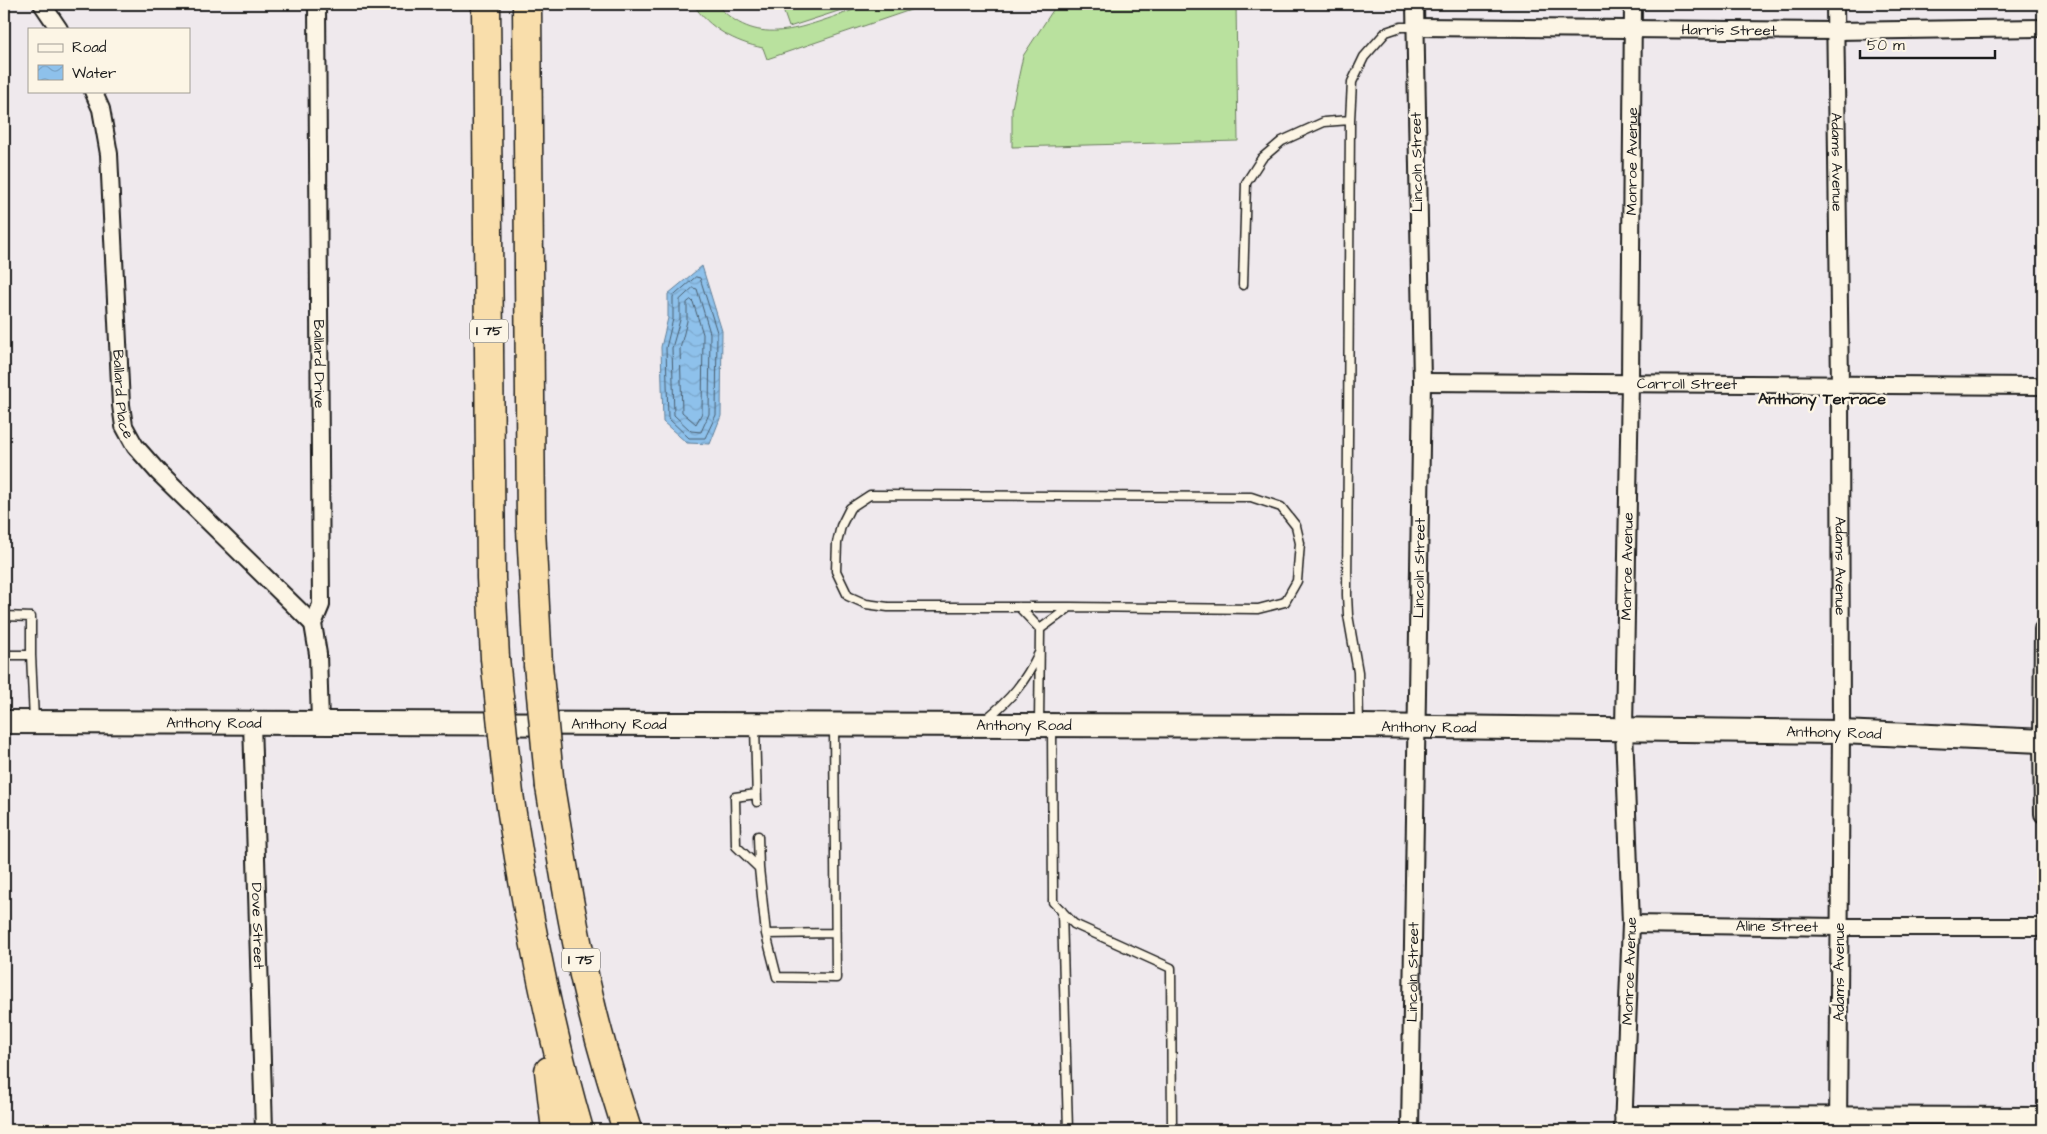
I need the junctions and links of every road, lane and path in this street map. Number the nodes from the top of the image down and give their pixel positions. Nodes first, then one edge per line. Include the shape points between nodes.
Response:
1 (42, 4) edge
2 (317, 4) edge
3 (486, 4) edge
4 (527, 4) edge
5 (1415, 4) edge
6 (1633, 4) edge
7 (1835, 4) edge
8 (1415, 27) junction
9 (58, 28) edge
10 (2043, 28) edge
11 (1634, 29) junction
12 (1835, 31) junction
13 (93, 92) edge
14 (1350, 120) junction
15 (1243, 285) dead end
16 (1422, 382) junction
17 (1630, 382) junction
18 (1840, 385) junction
19 (2043, 386) edge
20 (1019, 607) junction
21 (1070, 607) junction
22 (4, 616) edge
23 (313, 624) junction
24 (1040, 629) junction
25 (2043, 629) edge
26 (1040, 651) junction
27 (4, 655) edge
28 (31, 656) junction
29 (4, 722) edge
30 (34, 722) junction
31 (252, 722) junction
32 (320, 722) junction
33 (755, 724) junction
34 (834, 725) junction
35 (978, 725) junction
36 (1046, 726) junction
37 (1359, 726) junction
38 (1416, 727) junction
39 (1624, 729) junction
40 (1841, 732) junction
41 (2042, 741) edge
42 (2043, 814) edge
43 (758, 836) dead end
44 (759, 868) junction
45 (1062, 911) junction
46 (1631, 924) junction
47 (1839, 927) junction
48 (2043, 927) edge
49 (835, 933) junction
50 (766, 934) junction
51 (543, 988) junction
52 (606, 1062) junction
53 (2043, 1116) edge
54 (1623, 1122) edge
55 (1838, 1124) edge
56 (264, 1130) edge
57 (556, 1130) edge
58 (579, 1130) edge
59 (627, 1130) edge
60 (635, 1130) edge
61 (1068, 1130) edge
62 (1172, 1130) edge
63 (1410, 1130) edge

1 - 9 street
2 - 23 street, Ballard Drive via 321,605
3 - 51 highway, I 75, bridge via 495,658 520,872
4 - 52 highway, I 75, bridge via 531,529 538,665 550,787 580,953
5 - 8 street, Lincoln Street
6 - 11 street, Monroe Avenue
7 - 12 street, Adams Avenue
8 - 11 street, Harris Street
8 - 14 lane via 1386,32 1364,57 1352,82
8 - 16 street, Lincoln Street
10 - 12 street, Harris Street
11 - 12 street, Harris Street
11 - 17 street, Monroe Avenue
12 - 18 street, Adams Avenue
13 - 23 street, Ballard Place via 101,109 109,154 124,426 135,446 158,472
14 - 15 lane via 1324,122 1282,141 1262,158 1246,183
14 - 37 lane via 1347,595 1358,672
16 - 17 street, Carroll Street
16 - 38 street, Lincoln Street
17 - 18 street, Carroll Street
17 - 39 street, Monroe Avenue
18 - 19 street, Carroll Street
18 - 40 street, Adams Avenue
20 - 21 lane
20 - 21 lane via 888,607 866,604 848,596 836,571 841,526 850,508 870,495 1250,497 1282,507 1296,526 1300,543 1297,581 1285,602 1258,609
20 - 24 lane
21 - 24 lane
22 - 28 lane via 31,617
23 - 32 street, Ballard Drive via 318,654
24 - 26 lane
25 - 41 street
26 - 35 lane via 1013,695
26 - 36 lane
27 - 28 lane
28 - 30 lane
29 - 30 street, Anthony Road
30 - 31 street, Anthony Road
31 - 32 street, Anthony Road
31 - 56 street, Dove Street
32 - 33 street, Anthony Road
33 - 34 street, Anthony Road
33 - 44 lane via 756,798 736,797 736,846
34 - 35 street, Anthony Road
34 - 49 lane
35 - 36 street, Anthony Road
36 - 37 street, Anthony Road
36 - 45 lane via 1054,902
37 - 38 street, Anthony Road
38 - 39 street, Anthony Road
38 - 63 street, Lincoln Street
39 - 40 street, Anthony Road
39 - 46 street, Monroe Avenue
40 - 41 street, Anthony Road
40 - 47 street, Adams Avenue
41 - 42 street
43 - 44 lane
44 - 50 lane
45 - 61 lane
45 - 62 lane via 1074,924 1171,968
46 - 47 street, Aline Street
46 - 54 street, Monroe Avenue
47 - 48 street, Aline Street
47 - 55 street, Adams Avenue
49 - 50 lane
49 - 50 lane via 836,978 778,977
51 - 57 highway
51 - 58 highway, I 75
52 - 59 highway, I 75
52 - 60 highway
53 - 55 street
54 - 55 street

